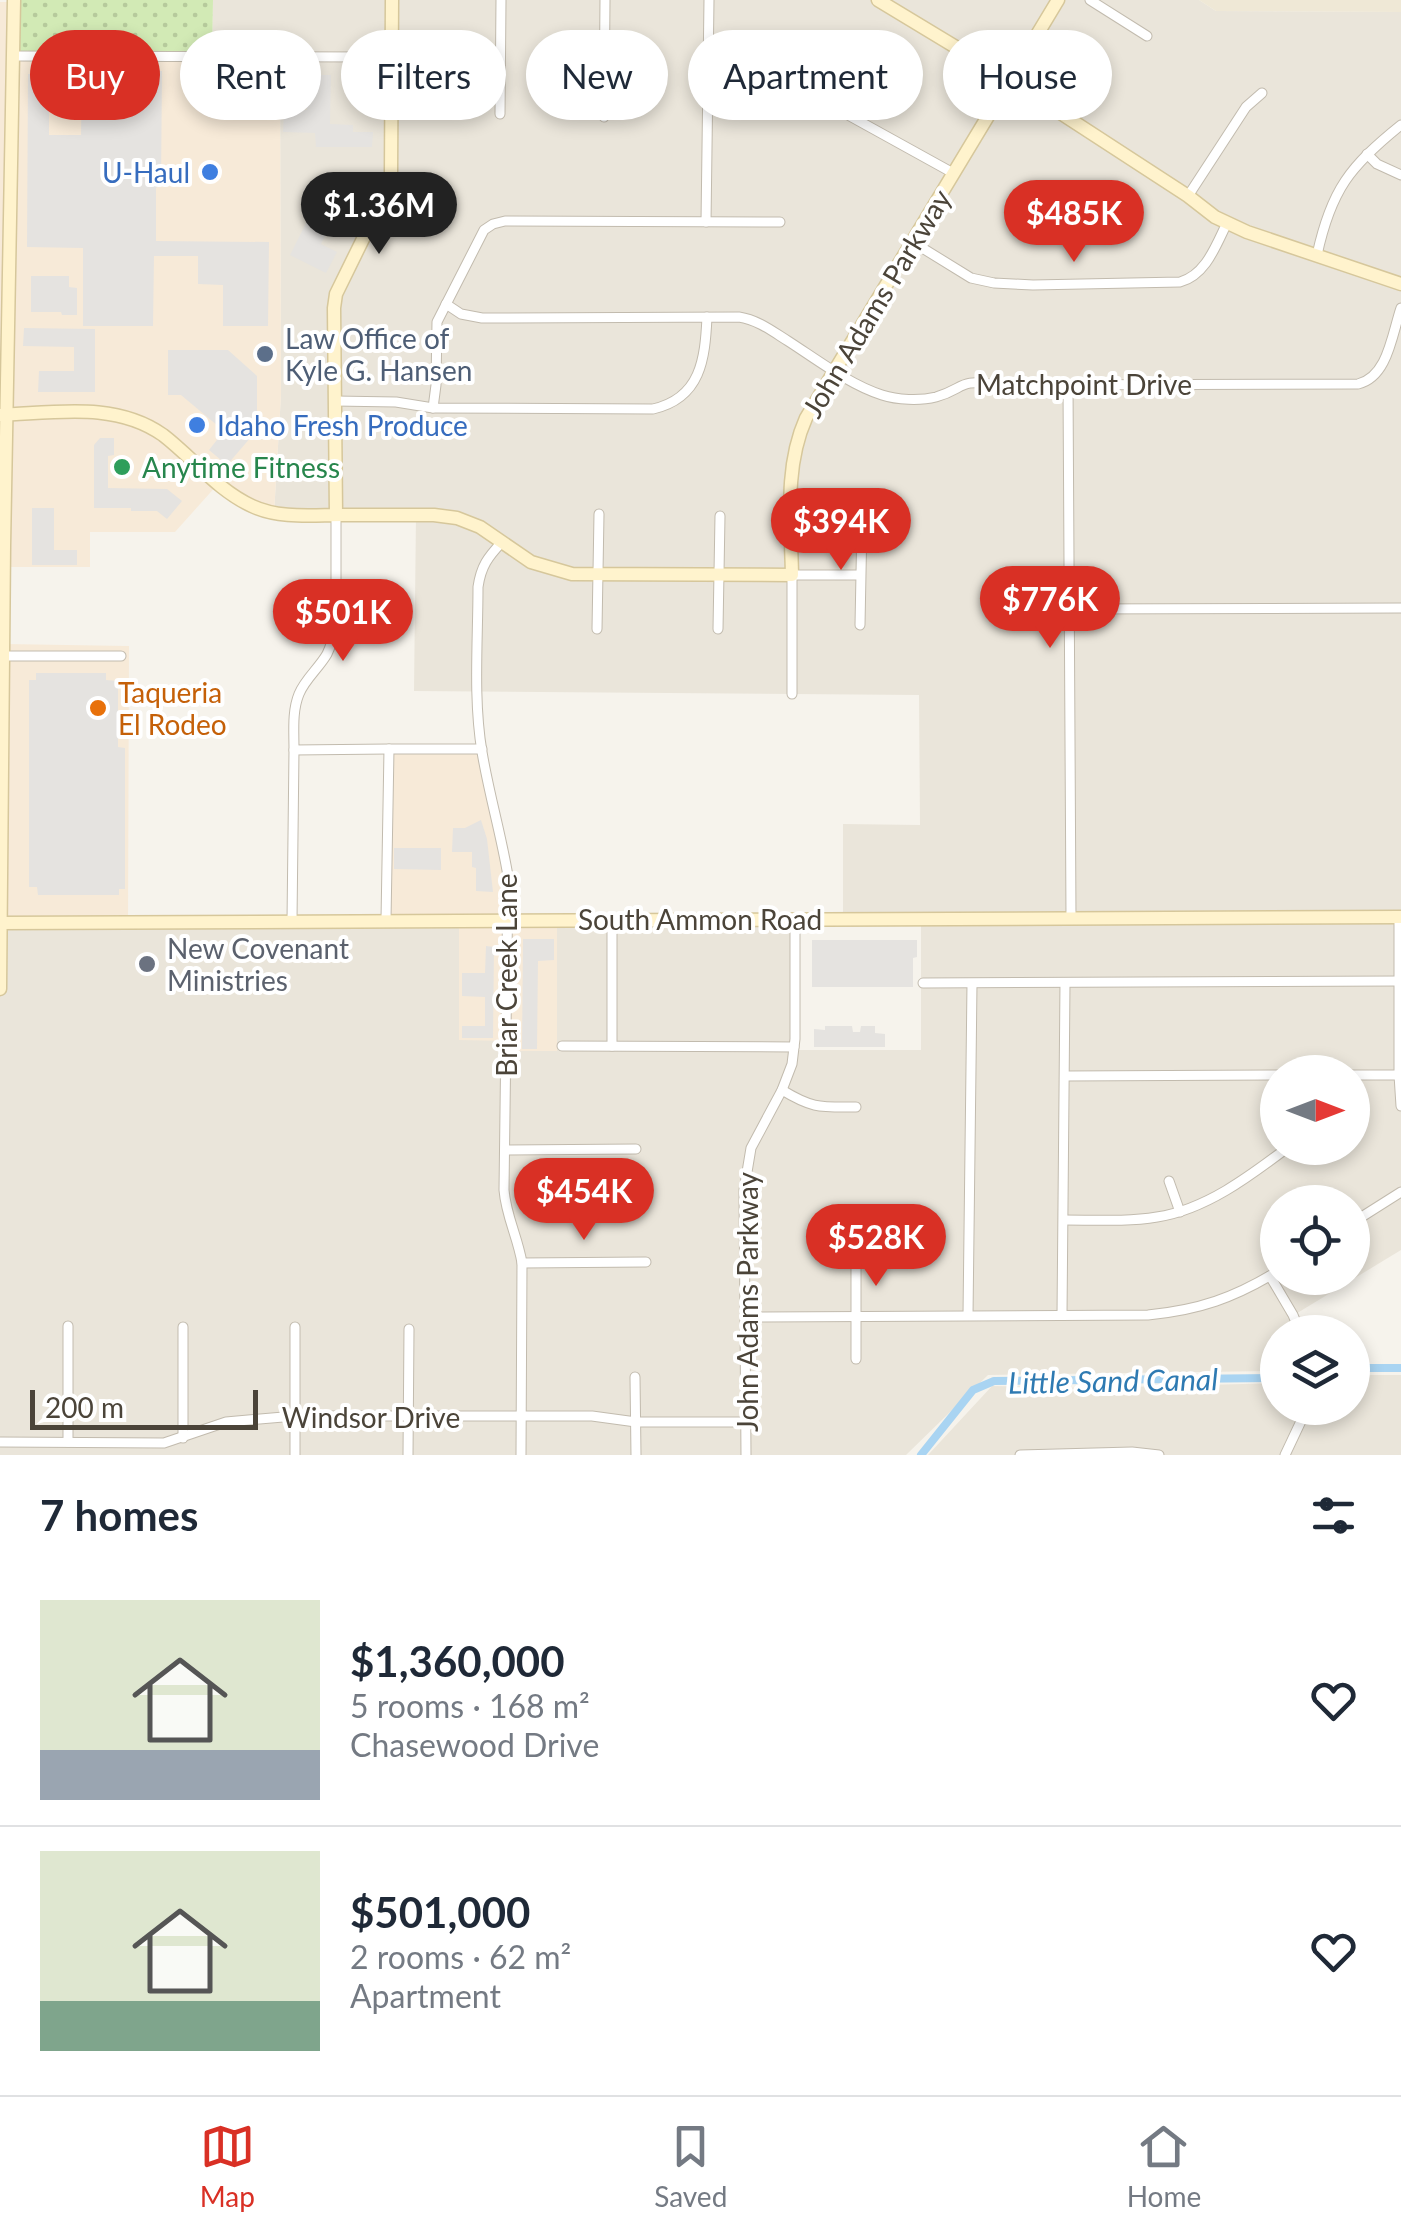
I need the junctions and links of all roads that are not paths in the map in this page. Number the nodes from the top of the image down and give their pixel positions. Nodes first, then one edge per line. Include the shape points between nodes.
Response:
1 (14, 0) edge
2 (392, 0) edge
3 (501, 0) edge
4 (604, 0) edge
5 (708, 0) edge
6 (878, 0) edge
7 (1058, 0) edge
8 (1090, 0) edge
9 (392, 30) edge
10 (501, 30) edge
11 (604, 30) edge
12 (1040, 30) edge
13 (1147, 36) dead end
14 (943, 40) edge
15 (13, 56) junction
16 (341, 57) edge
17 (1262, 93) dead end
18 (392, 120) edge
19 (857, 120) edge
20 (985, 120) edge
21 (1071, 120) edge
22 (1401, 125) edge
23 (1367, 154) junction
24 (5, 160) edge
25 (953, 173) junction
26 (1401, 175) edge
27 (1188, 196) junction
28 (706, 222) junction
29 (780, 222) dead end
30 (1228, 223) junction
31 (911, 242) junction
32 (1317, 255) junction
33 (1401, 284) edge
34 (446, 304) junction
35 (1401, 308) edge
36 (707, 317) junction
37 (834, 371) junction
38 (1068, 385) junction
39 (335, 401) junction
40 (433, 408) junction
41 (3, 415) edge
42 (599, 514) dead end
43 (336, 515) junction
44 (720, 516) dead end
45 (862, 522) dead end
46 (502, 542) junction
47 (2, 546) edge
48 (598, 574) junction
49 (719, 575) junction
50 (792, 575) junction
51 (860, 575) junction
52 (1401, 608) edge
53 (1069, 609) junction
54 (860, 625) dead end
55 (597, 629) dead end
56 (718, 629) dead end
57 (3, 656) junction
58 (121, 656) dead end
59 (792, 694) dead end
60 (1, 714) edge
61 (482, 748) junction
62 (389, 749) junction
63 (294, 750) junction
64 (1071, 917) junction
65 (1400, 917) edge
66 (795, 919) junction
67 (386, 920) junction
68 (509, 920) junction
69 (612, 921) junction
70 (292, 922) junction
71 (1, 923) edge
72 (1400, 981) edge
73 (923, 983) dead end
74 (1065, 983) junction
75 (972, 984) junction
76 (0, 989) edge
77 (562, 1046) dead end
78 (612, 1046) junction
79 (794, 1047) junction
80 (1260, 1075) edge
81 (1370, 1075) edge
82 (1398, 1075) junction
83 (1065, 1076) junction
84 (782, 1090) junction
85 (1401, 1106) edge
86 (856, 1108) dead end
87 (506, 1150) junction
88 (636, 1150) dead end
89 (1264, 1165) edge
90 (1169, 1180) dead end
91 (1401, 1192) edge
92 (1180, 1212) junction
93 (1370, 1212) edge
94 (856, 1219) dead end
95 (1064, 1220) junction
96 (646, 1262) dead end
97 (522, 1263) junction
98 (1260, 1281) edge
99 (968, 1315) junction
100 (1062, 1315) junction
101 (856, 1316) junction
102 (746, 1317) junction
103 (68, 1326) dead end
104 (295, 1327) dead end
105 (184, 1328) dead end
106 (408, 1329) dead end
107 (856, 1359) dead end
108 (635, 1377) dead end
109 (295, 1416) junction
110 (521, 1416) junction
111 (408, 1417) junction
112 (636, 1422) junction
113 (746, 1422) junction
114 (1299, 1425) edge
115 (183, 1438) junction
116 (0, 1442) edge
117 (68, 1442) junction
118 (295, 1455) edge
119 (408, 1455) edge
120 (521, 1455) edge
121 (636, 1455) edge
122 (746, 1455) edge
123 (1020, 1455) edge
124 (1159, 1455) edge
125 (1284, 1455) edge

1 - 15 street
2 - 9 street
3 - 10 street
4 - 11 street
5 - 28 street
6 - 14 street
7 - 12 street, John Adams Parkway
8 - 13 street
15 - 16 street
15 - 24 street
17 - 27 street
18 - 39 street via 385,198 336,294
19 - 25 street
20 - 25 street, John Adams Parkway
21 - 27 street
22 - 23 street
23 - 26 street
23 - 32 street via 1334,195
24 - 41 street
25 - 31 street, John Adams Parkway
27 - 30 street
28 - 29 street
28 - 34 street via 493,224
30 - 31 street via 1202,268 1180,282 994,282 971,278
30 - 32 street
31 - 37 street, John Adams Parkway
32 - 33 street
34 - 36 street, Matchpoint Drive via 482,318
34 - 40 street via 437,322
35 - 38 street, Matchpoint Drive via 1381,368 1369,382
36 - 37 street, Matchpoint Drive via 759,322
36 - 40 street via 706,356 690,386 668,406
37 - 38 street, Matchpoint Drive via 880,395 909,399 938,397 967,382
37 - 50 street, John Adams Parkway via 798,436
38 - 53 street
39 - 40 street
39 - 43 street
41 - 43 street via 101,412 135,420 253,507 284,516
41 - 47 street
42 - 48 street
43 - 46 street via 434,514 480,527
43 - 63 street via 333,640 297,699
44 - 49 street
45 - 51 street
46 - 48 street via 551,569
46 - 61 street, Briar Creek Lane via 487,558 478,586
47 - 57 street
48 - 49 street
48 - 55 street
49 - 50 street
49 - 56 street
50 - 51 street
50 - 59 street, John Adams Parkway
51 - 54 street
52 - 53 street
53 - 64 street
57 - 58 street
57 - 60 street
60 - 71 street
61 - 62 street
61 - 68 street, Briar Creek Lane via 508,876
62 - 63 street
62 - 67 street
63 - 70 street
64 - 65 street, South Ammon Road
64 - 66 street, South Ammon Road
65 - 72 street
66 - 69 street, South Ammon Road
66 - 79 street, John Adams Parkway
67 - 68 street, South Ammon Road
67 - 70 street, South Ammon Road
68 - 69 street, South Ammon Road
68 - 87 street, Briar Creek Lane
69 - 78 street
70 - 71 street, South Ammon Road
71 - 76 street
72 - 74 street
72 - 82 street
73 - 75 street
74 - 75 street
74 - 83 street
75 - 99 street
77 - 78 street
78 - 79 street
79 - 84 street, John Adams Parkway
80 - 83 street
81 - 82 street
82 - 85 street
83 - 95 street
84 - 86 street via 814,1106
84 - 102 street, John Adams Parkway via 748,1162
87 - 88 street
87 - 97 street, Briar Creek Lane via 505,1208
89 - 92 street
90 - 92 street
91 - 93 street
92 - 95 street
94 - 101 street
95 - 100 street
96 - 97 street
97 - 110 street, Briar Creek Lane
98 - 100 street via 1220,1302 1181,1312
99 - 100 street
99 - 101 street
101 - 102 street
101 - 107 street
102 - 113 street, John Adams Parkway
103 - 117 street
104 - 109 street
105 - 115 street
106 - 111 street
108 - 112 street
109 - 111 street, Windsor Drive
109 - 115 street, Windsor Drive via 226,1422
109 - 118 street
110 - 111 street, Windsor Drive
110 - 112 street, Windsor Drive
110 - 120 street, Briar Creek Lane
111 - 119 street
112 - 113 street, Windsor Drive
112 - 121 street
113 - 122 street, John Adams Parkway
114 - 125 street
115 - 117 street, Windsor Drive
116 - 117 street, Windsor Drive
123 - 124 street

